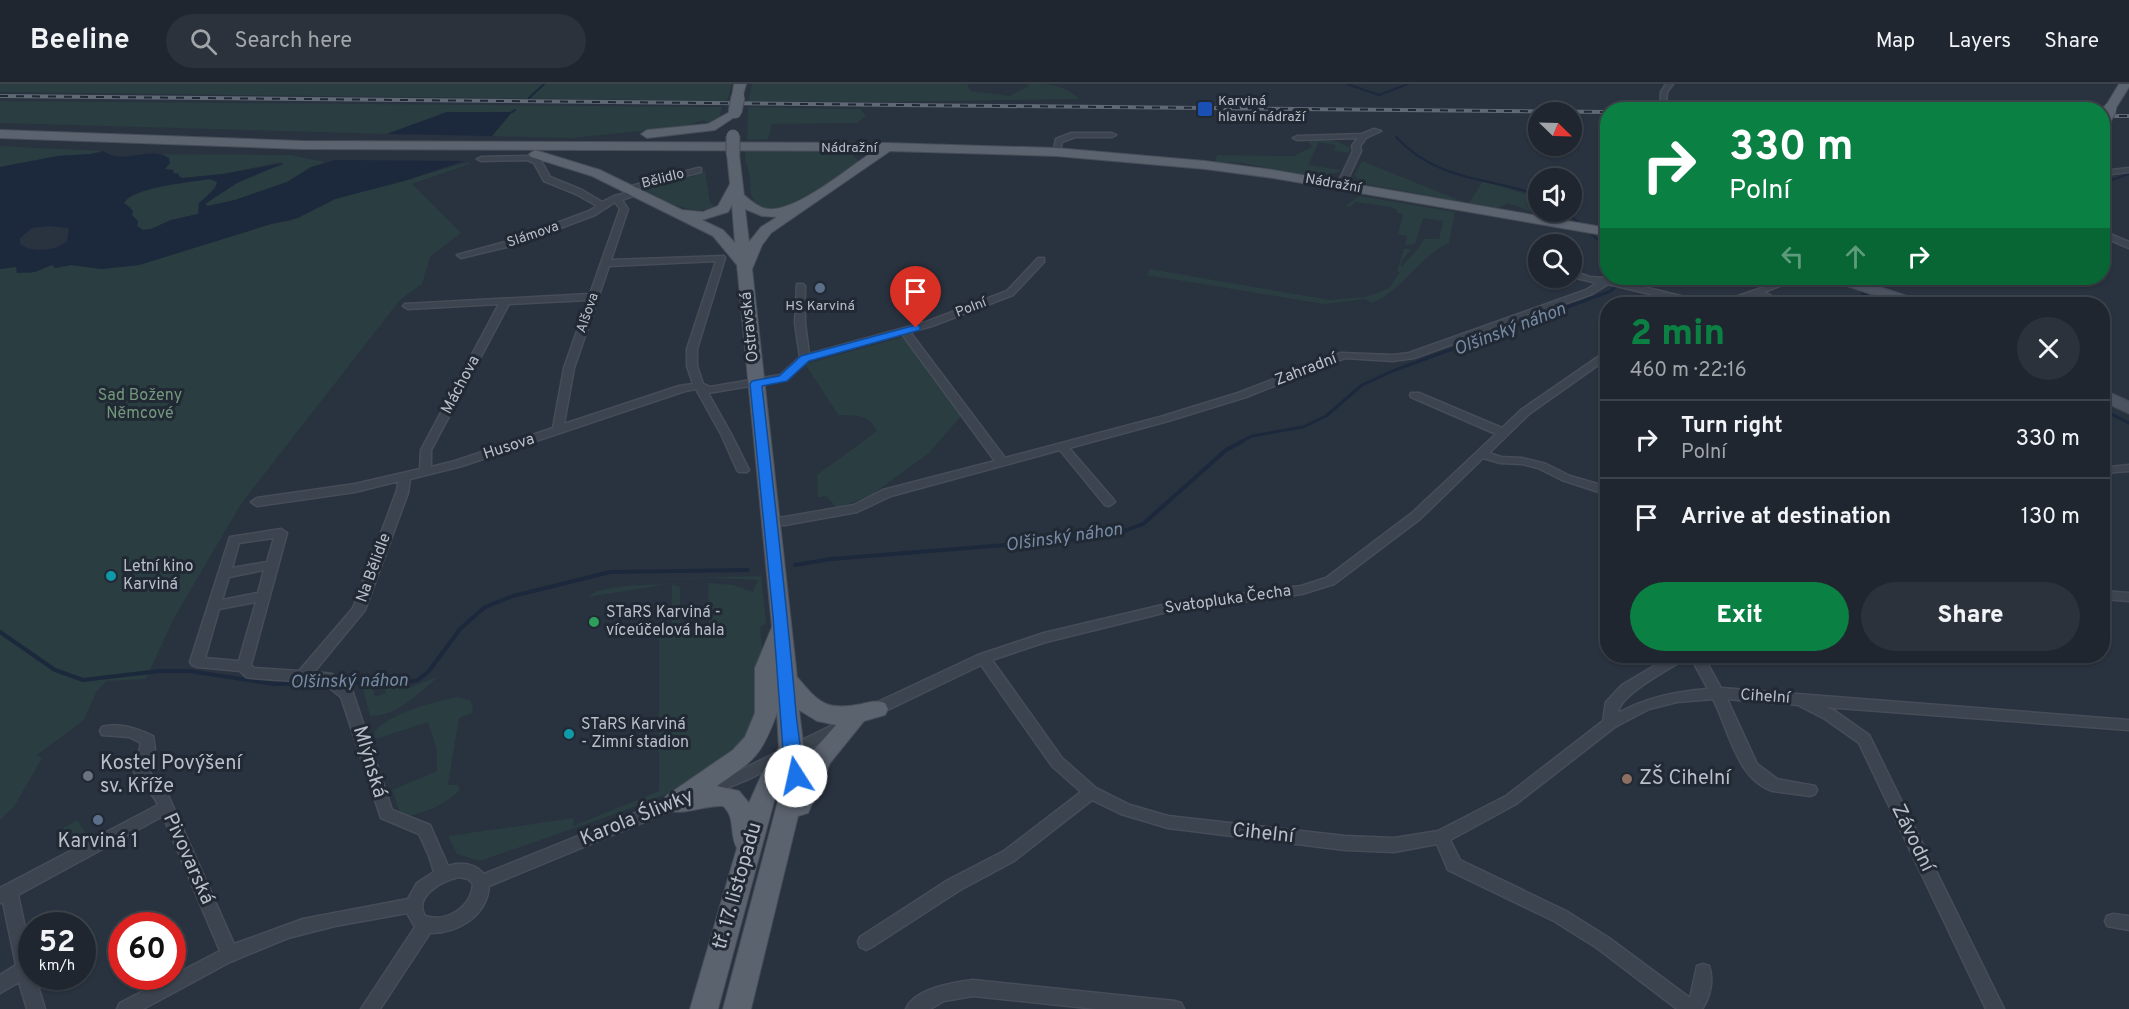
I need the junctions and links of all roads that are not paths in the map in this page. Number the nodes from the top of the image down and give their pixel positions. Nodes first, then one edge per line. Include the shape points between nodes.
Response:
1 (740, 84) edge
2 (1670, 84) edge
3 (2125, 84) edge
4 (1662, 102) edge
5 (2110, 109) edge
6 (735, 112) junction
7 (1377, 131) dead end
8 (0, 134) edge
9 (1112, 135) dead end
10 (1363, 136) junction
11 (1297, 138) dead end
12 (1337, 138) junction
13 (223, 141) junction
14 (535, 141) junction
15 (640, 144) junction
16 (618, 146) junction
17 (1356, 146) junction
18 (434, 147) junction
19 (806, 147) junction
20 (887, 147) junction
21 (925, 148) junction
22 (1056, 152) junction
23 (481, 159) dead end
24 (863, 166) junction
25 (580, 167) junction
26 (698, 170) dead end
27 (2129, 170) edge
28 (2110, 172) edge
29 (597, 173) junction
30 (1341, 185) junction
31 (632, 190) junction
32 (735, 190) junction
33 (617, 198) junction
34 (602, 206) junction
35 (801, 206) junction
36 (681, 213) junction
37 (1600, 231) edge
38 (2110, 237) edge
39 (2129, 245) edge
40 (461, 255) dead end
41 (1041, 260) dead end
42 (606, 263) junction
43 (743, 269) junction
44 (1582, 278) edge
45 (1600, 281) edge
46 (1610, 285) edge
47 (1624, 285) edge
48 (1776, 285) edge
49 (1871, 285) edge
50 (800, 286) dead end
51 (1756, 292) junction
52 (593, 297) junction
53 (1673, 297) edge
54 (1741, 297) edge
55 (1766, 297) edge
56 (1899, 297) edge
57 (505, 302) junction
58 (408, 306) dead end
59 (904, 331) junction
60 (805, 358) junction
61 (1600, 359) edge
62 (756, 384) junction
63 (699, 386) junction
64 (1415, 395) dead end
65 (2110, 398) edge
66 (2129, 408) edge
67 (558, 431) junction
68 (1503, 433) junction
69 (1062, 446) junction
70 (1481, 454) junction
71 (1002, 462) junction
72 (2129, 468) edge
73 (2110, 469) edge
74 (743, 470) dead end
75 (425, 471) junction
76 (405, 477) junction
77 (1600, 489) edge
78 (257, 502) dead end
79 (1109, 502) dead end
80 (770, 521) junction
81 (272, 565) junction
82 (224, 574) junction
83 (263, 596) junction
84 (2110, 596) edge
85 (2129, 597) edge
86 (214, 606) junction
87 (782, 624) junction
88 (982, 658) junction
89 (1669, 663) edge
90 (1701, 663) edge
91 (247, 669) junction
92 (302, 677) junction
93 (786, 679) junction
94 (1717, 693) junction
95 (1795, 699) junction
96 (877, 709) junction
97 (853, 720) junction
98 (1610, 723) junction
99 (2129, 725) edge
100 (107, 731) dead end
101 (791, 750) junction
102 (1810, 790) dead end
103 (1091, 792) junction
104 (675, 803) junction
105 (165, 808) junction
106 (1440, 837) junction
107 (778, 852) junction
108 (747, 855) junction
109 (442, 874) junction
110 (481, 882) junction
111 (4, 894) edge
112 (414, 905) junction
113 (426, 925) junction
114 (866, 942) dead end
115 (18, 943) edge
116 (230, 955) junction
117 (1703, 972) dead end
118 (18, 973) edge
119 (0, 985) edge
120 (31, 990) edge
121 (1694, 1006) edge
122 (36, 1009) edge
123 (126, 1009) edge
124 (370, 1009) edge
125 (704, 1009) edge
126 (737, 1009) edge
127 (915, 1009) edge
128 (1175, 1009) edge
129 (1995, 1009) edge

1 - 6 main road, Ostravská, bridge
2 - 4 street
3 - 5 main road, bridge
6 - 14 main road via 716,126 700,129
6 - 32 main road, Ostravská, bridge
7 - 10 street
8 - 13 main road
9 - 22 street via 1069,136 1059,141
10 - 12 street
10 - 17 street
11 - 12 street
12 - 17 street
13 - 14 main road
13 - 18 main road
14 - 15 main road
15 - 16 main road
15 - 19 main road, Nádražní
15 - 20 main road
15 - 29 main road via 599,156 593,164
16 - 18 main road
16 - 25 main road
17 - 30 street via 1358,151
18 - 25 main road via 527,152
19 - 20 main road, Nádražní
19 - 24 main road via 853,152 863,159
20 - 21 main road, Nádražní
20 - 24 main road
21 - 22 main road, Nádražní
21 - 24 main road via 885,155
22 - 30 main road, Nádražní via 1205,165
23 - 34 street via 537,161 547,178
24 - 35 main road
25 - 29 main road
26 - 31 street, Bělidlo
27 - 28 street
29 - 31 main road
30 - 37 main road, Nádražní
31 - 33 street, Slámova
31 - 36 main road
32 - 35 main road via 750,208 759,212 777,213
32 - 36 main road via 719,211 698,216
32 - 43 main road, Ostravská
33 - 34 street, Slámova
33 - 42 street, Alšova via 624,209
34 - 40 street, Slámova via 512,243
35 - 43 main road via 763,233
36 - 43 main road via 721,235
38 - 39 street
41 - 59 street, Polní via 1010,293
42 - 52 street, Alšova
42 - 63 street via 721,258 692,349 692,366
43 - 62 main road, Ostravská
44 - 45 street
46 - 69 street, Zahradní via 1428,351 1392,358 1344,355 1231,399
47 - 53 street
48 - 51 street
49 - 56 street
50 - 60 street
51 - 54 street
51 - 55 street
52 - 57 street
52 - 67 street, Alšova via 568,368
57 - 58 street
57 - 75 street, Máchova via 426,450
59 - 60 street, Polní
59 - 71 street
60 - 62 street, Polní via 783,378
61 - 68 street, Svatopluka Čecha via 1525,412
62 - 63 street, Husova via 709,390
62 - 80 main road, Ostravská
63 - 67 street, Husova via 655,396
63 - 74 street
64 - 68 street
65 - 66 street
67 - 75 street, Husova
68 - 70 street, Svatopluka Čecha
69 - 71 street, Zahradní
69 - 79 street
70 - 77 street via 1542,466
70 - 88 street, Svatopluka Čecha via 1416,516 1330,581 1302,590 1171,607 1044,638
71 - 80 street, Zahradní via 887,493 857,508
72 - 73 street
75 - 76 street, Husova
76 - 78 street, Husova
76 - 92 street, Na Bělidle via 359,610
80 - 87 main road, Ostravská
81 - 82 street
81 - 82 street via 281,533 234,540
81 - 83 street
82 - 86 street
83 - 86 street
83 - 91 street
84 - 85 street
86 - 91 street via 197,662
87 - 93 main road, Ostravská
87 - 104 main road via 766,668 766,713 755,742 741,757
88 - 96 street, Svatopluka Čecha
88 - 103 street, Cihelní via 1057,762
89 - 98 street via 1627,689 1611,706
90 - 94 street
91 - 92 street
92 - 109 street, Mlýnská via 327,678 348,694 386,814 425,830
93 - 96 main road via 807,706 826,716 843,717
93 - 101 main road, Ostravská
94 - 95 street, Cihelní
94 - 98 street, Cihelní via 1677,696 1645,705
94 - 102 street via 1750,768 1773,786
95 - 99 street, Cihelní
95 - 129 street, Závodní via 1830,715 1863,739
96 - 97 street, Svatopluka Čecha
97 - 101 street, Svatopluka Čecha
97 - 107 main road via 827,748 815,768
98 - 106 street, Cihelní via 1511,800
100 - 105 street, Pivovarská via 131,732 148,740 141,772 161,795
101 - 104 street, Karola Śliwky via 744,775
101 - 107 main road, tř. 17. listopadu via 796,776
101 - 108 main road, tř. 17. listopadu via 768,784
103 - 106 street, Cihelní via 1146,817 1212,828 1394,845
103 - 114 street via 1009,856 954,885
104 - 108 main road via 716,794 734,800 745,817
104 - 110 street, Karola Śliwky
105 - 111 street
105 - 116 street, Pivovarská
106 - 121 street via 1454,865 1560,916
107 - 126 main road, tř. 17. listopadu
108 - 125 main road, tř. 17. listopadu
109 - 110 street via 466,870
109 - 112 street via 421,890
110 - 113 street via 479,898 466,914 446,925
111 - 115 street
112 - 113 street via 416,917
112 - 116 street via 286,931
113 - 124 street
116 - 123 street
117 - 121 street
118 - 119 street
120 - 122 street
127 - 128 street via 941,993 973,988

